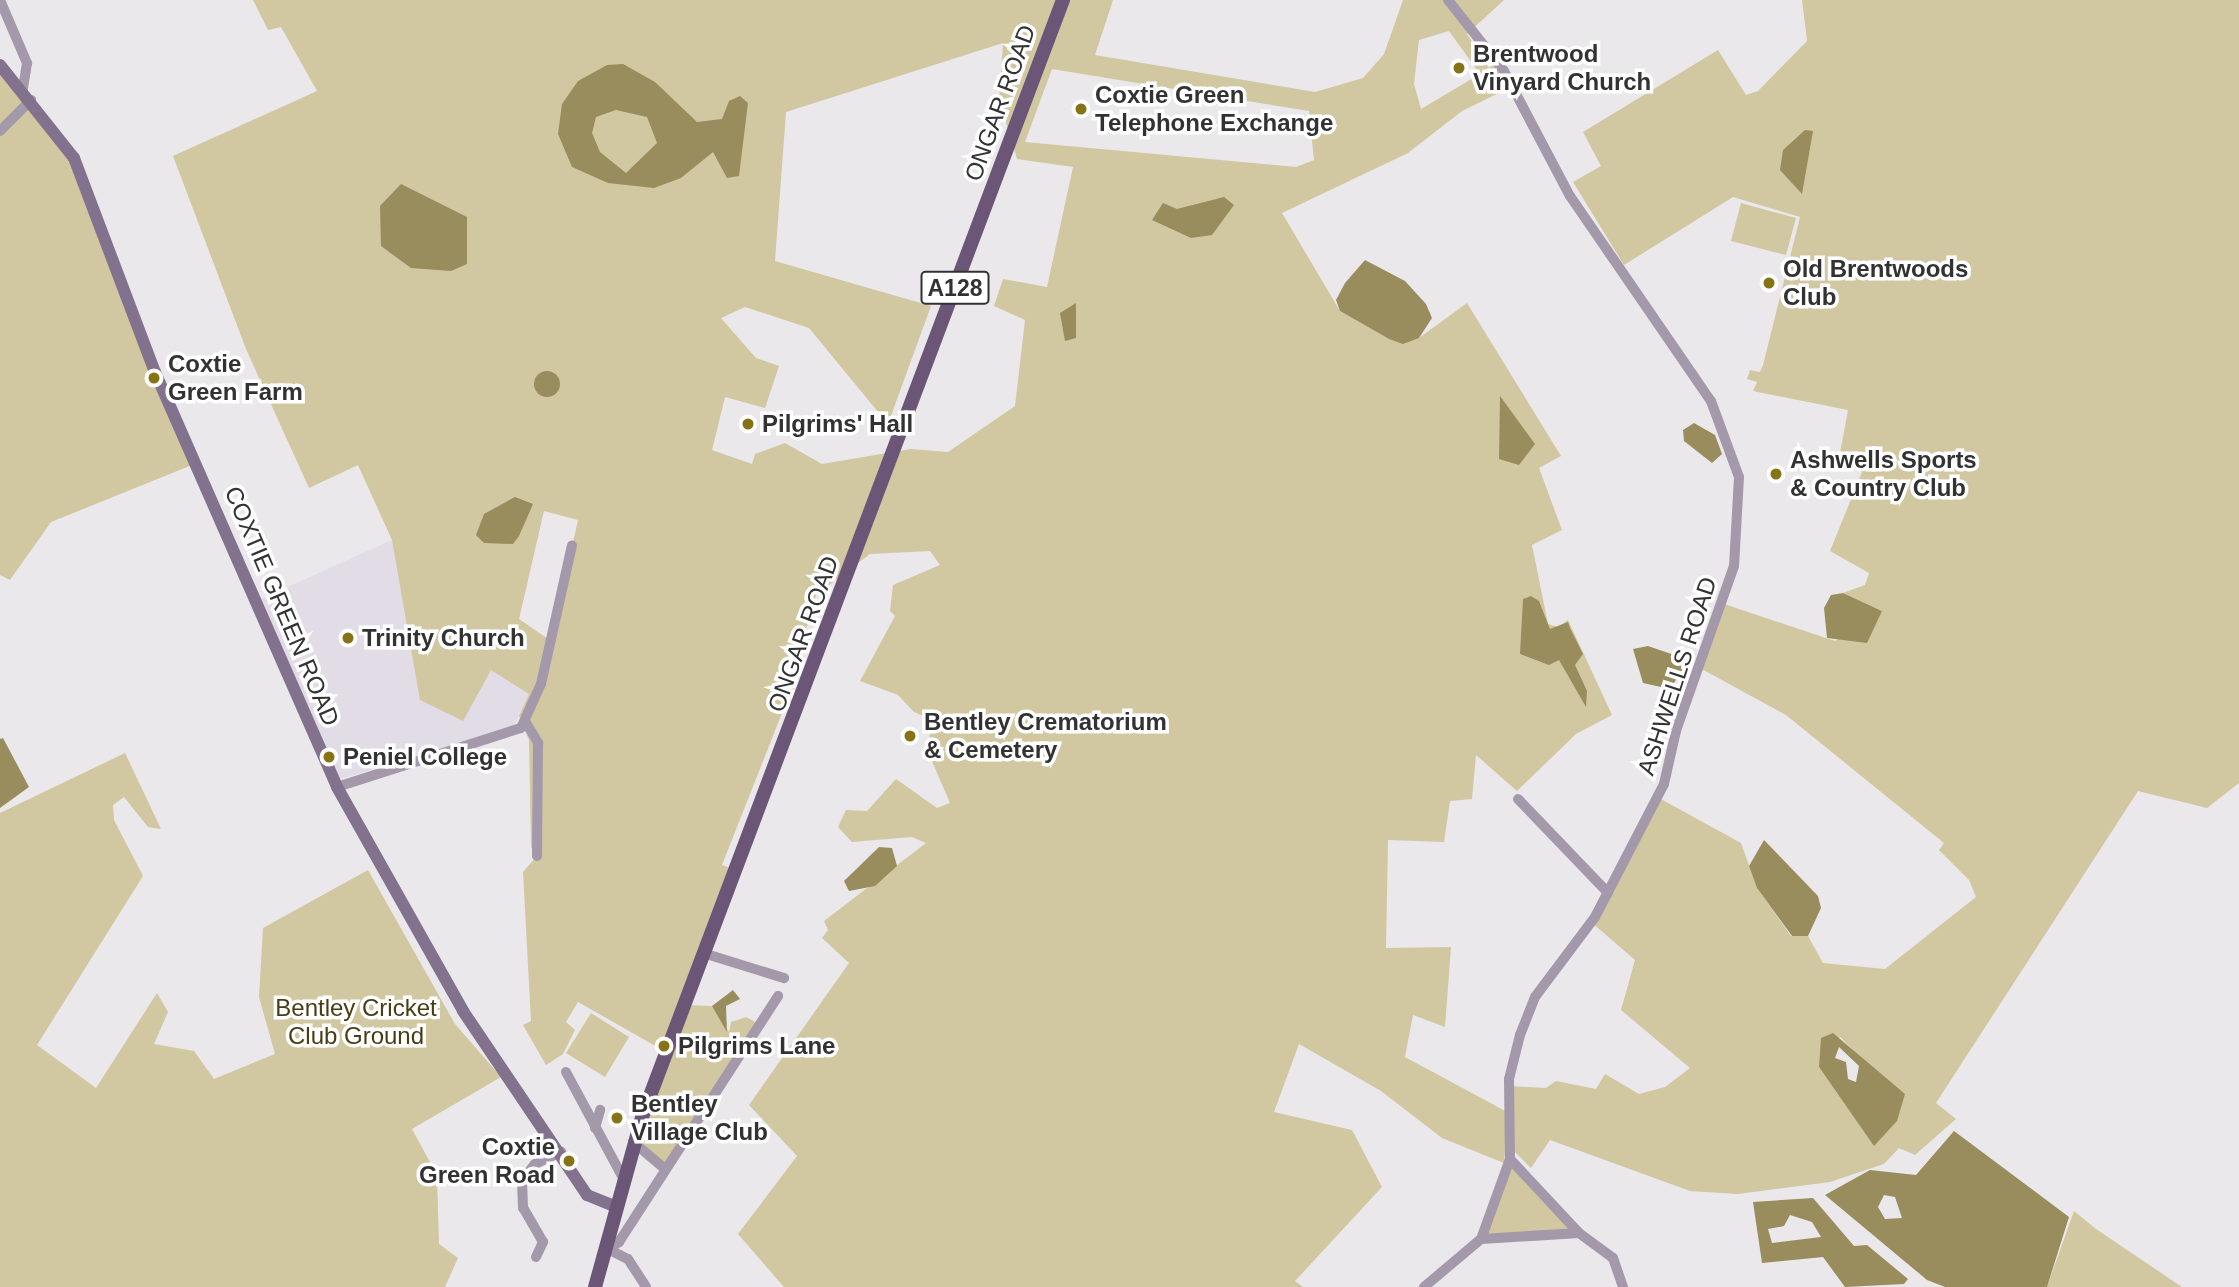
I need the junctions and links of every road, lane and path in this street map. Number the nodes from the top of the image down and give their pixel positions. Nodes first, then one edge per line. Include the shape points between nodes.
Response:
1 (1, 0) edge
2 (1063, 0) edge
3 (1448, 0) edge
4 (0, 65) edge
5 (27, 95) junction
6 (0, 131) edge
7 (572, 545) dead end
8 (525, 721) junction
9 (337, 787) junction
10 (1517, 799) dead end
11 (537, 856) dead end
12 (1608, 893) junction
13 (703, 953) junction
14 (785, 978) dead end
15 (778, 996) dead end
16 (566, 1072) dead end
17 (600, 1110) dead end
18 (596, 1128) junction
19 (633, 1142) junction
20 (561, 1152) junction
21 (1510, 1159) junction
22 (663, 1167) junction
23 (622, 1176) junction
24 (614, 1206) junction
25 (1579, 1233) junction
26 (1481, 1239) junction
27 (608, 1250) junction
28 (536, 1257) dead end
29 (595, 1287) edge
30 (646, 1287) edge
31 (1424, 1287) edge
32 (1623, 1287) edge

1 - 5 street via 27,63
2 - 13 main road, ONGAR ROAD / A128
3 - 12 street, ASHWELLS ROAD via 1493,54 1570,196 1711,401 1739,477 1734,566 1724,604 1692,681 1664,784
4 - 5 street, COXTIE GREEN ROAD
5 - 6 street
5 - 9 street, COXTIE GREEN ROAD via 74,158 155,372
7 - 8 street via 541,684
8 - 9 street via 488,744
8 - 11 street via 538,743
9 - 20 street, COXTIE GREEN ROAD via 463,1010
10 - 12 street
12 - 21 street, ASHWELLS ROAD via 1535,998 1520,1035 1509,1079
13 - 14 street
13 - 19 main road, ONGAR ROAD / A128
15 - 22 street via 677,1155
16 - 18 street
17 - 18 street
18 - 23 street
19 - 22 street
19 - 23 main road, ONGAR ROAD / A128
20 - 24 street, COXTIE GREEN ROAD via 587,1195
20 - 28 street via 535,1164 522,1181 523,1208 543,1242
21 - 25 street
21 - 26 street
22 - 27 street via 619,1242
23 - 24 main road, ONGAR ROAD / A128
24 - 27 main road, ONGAR ROAD / A128
25 - 26 street
25 - 32 street via 1613,1258
26 - 31 street
27 - 29 main road, ONGAR ROAD / A128
27 - 30 street via 628,1259

